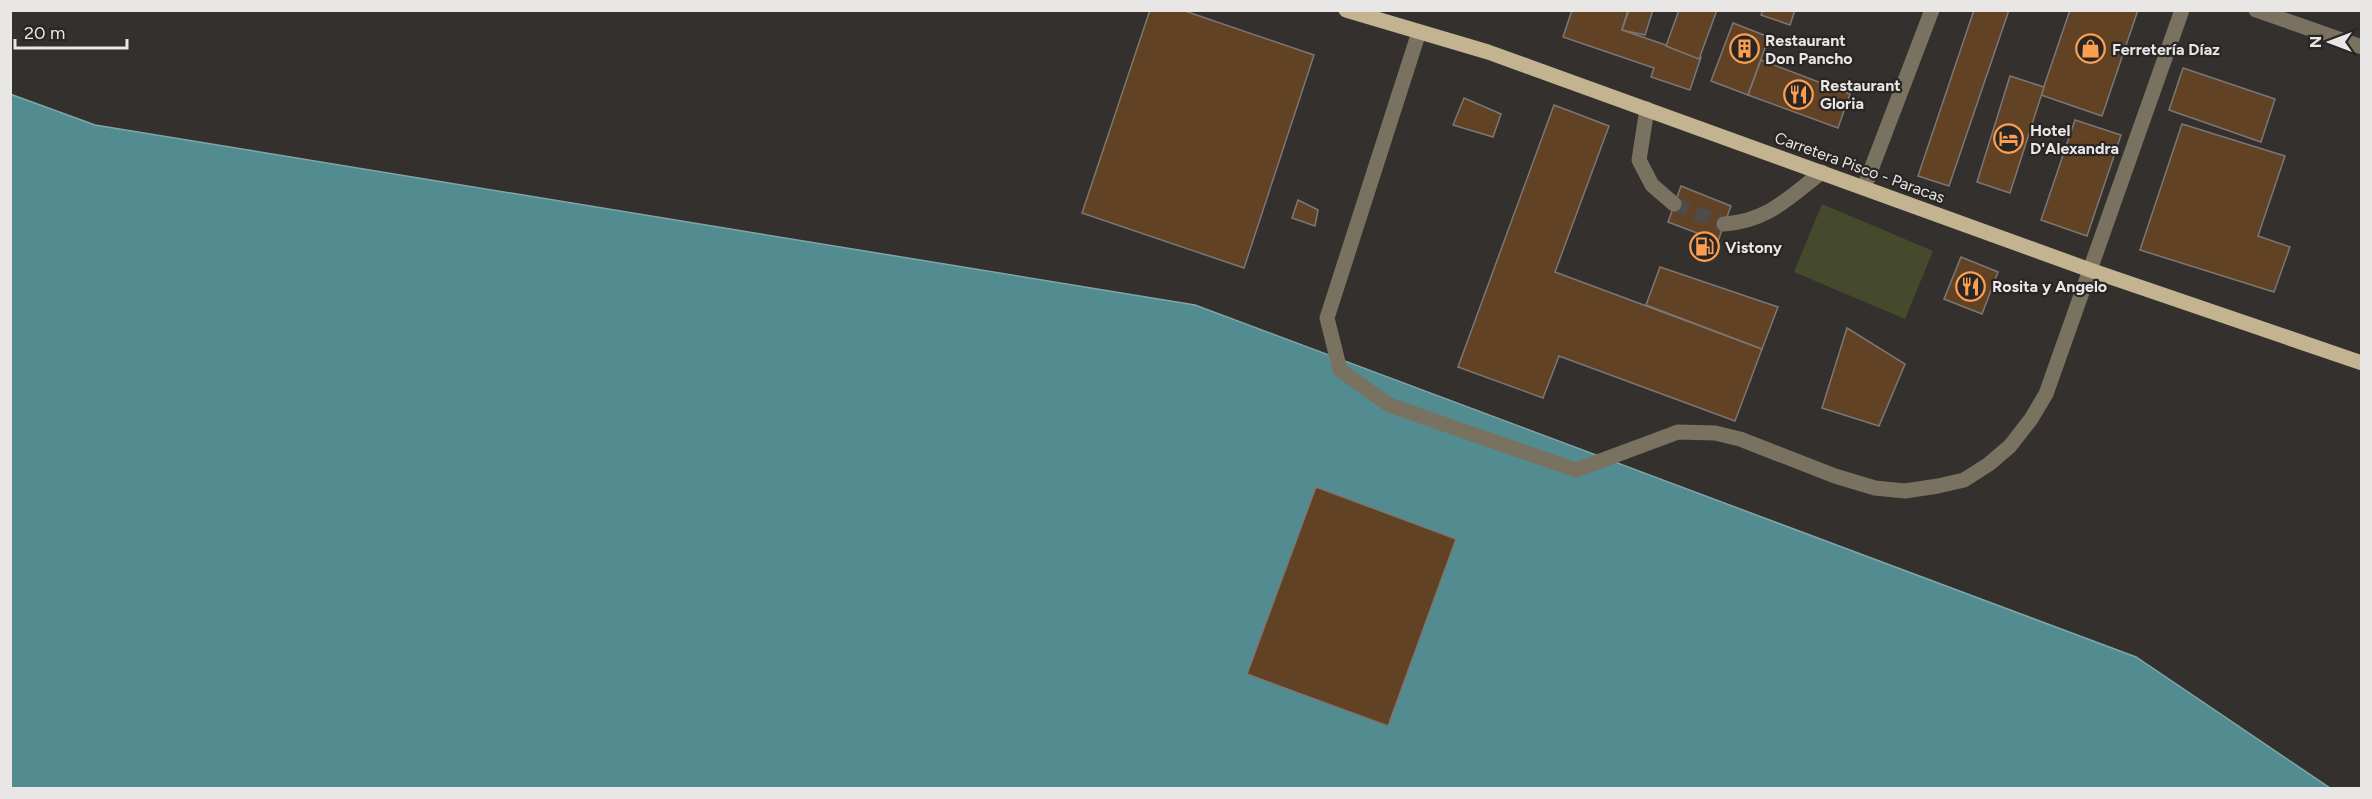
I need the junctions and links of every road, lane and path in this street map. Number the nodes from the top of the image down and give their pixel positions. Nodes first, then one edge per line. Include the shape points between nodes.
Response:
1 (1346, 10) edge
2 (1932, 10) edge
3 (2182, 10) edge
4 (2256, 10) edge
5 (1419, 32) junction
6 (2361, 47) edge
7 (1647, 109) junction
8 (1821, 172) junction
9 (1864, 188) junction
10 (1674, 204) tunnel mouth
11 (1724, 224) tunnel mouth
12 (2090, 270) junction
13 (2361, 363) edge

1 - 5 main road, Carretera Pisco - Paracas
2 - 9 street
3 - 12 street
4 - 6 street
5 - 7 main road, Carretera Pisco - Paracas via 1488,52
5 - 12 street via 1327,318 1340,370 1400,409 1576,470 1678,432 1715,433 1875,488 1905,491 1938,486 1964,480 1989,464 2010,446 2031,419 2046,394
7 - 8 main road, Carretera Pisco - Paracas
7 - 10 street via 1639,160 1652,185
8 - 9 main road, Carretera Pisco - Paracas
8 - 11 street via 1764,216
9 - 12 main road, Carretera Pisco - Paracas
12 - 13 main road, Carretera Pisco - Paracas

